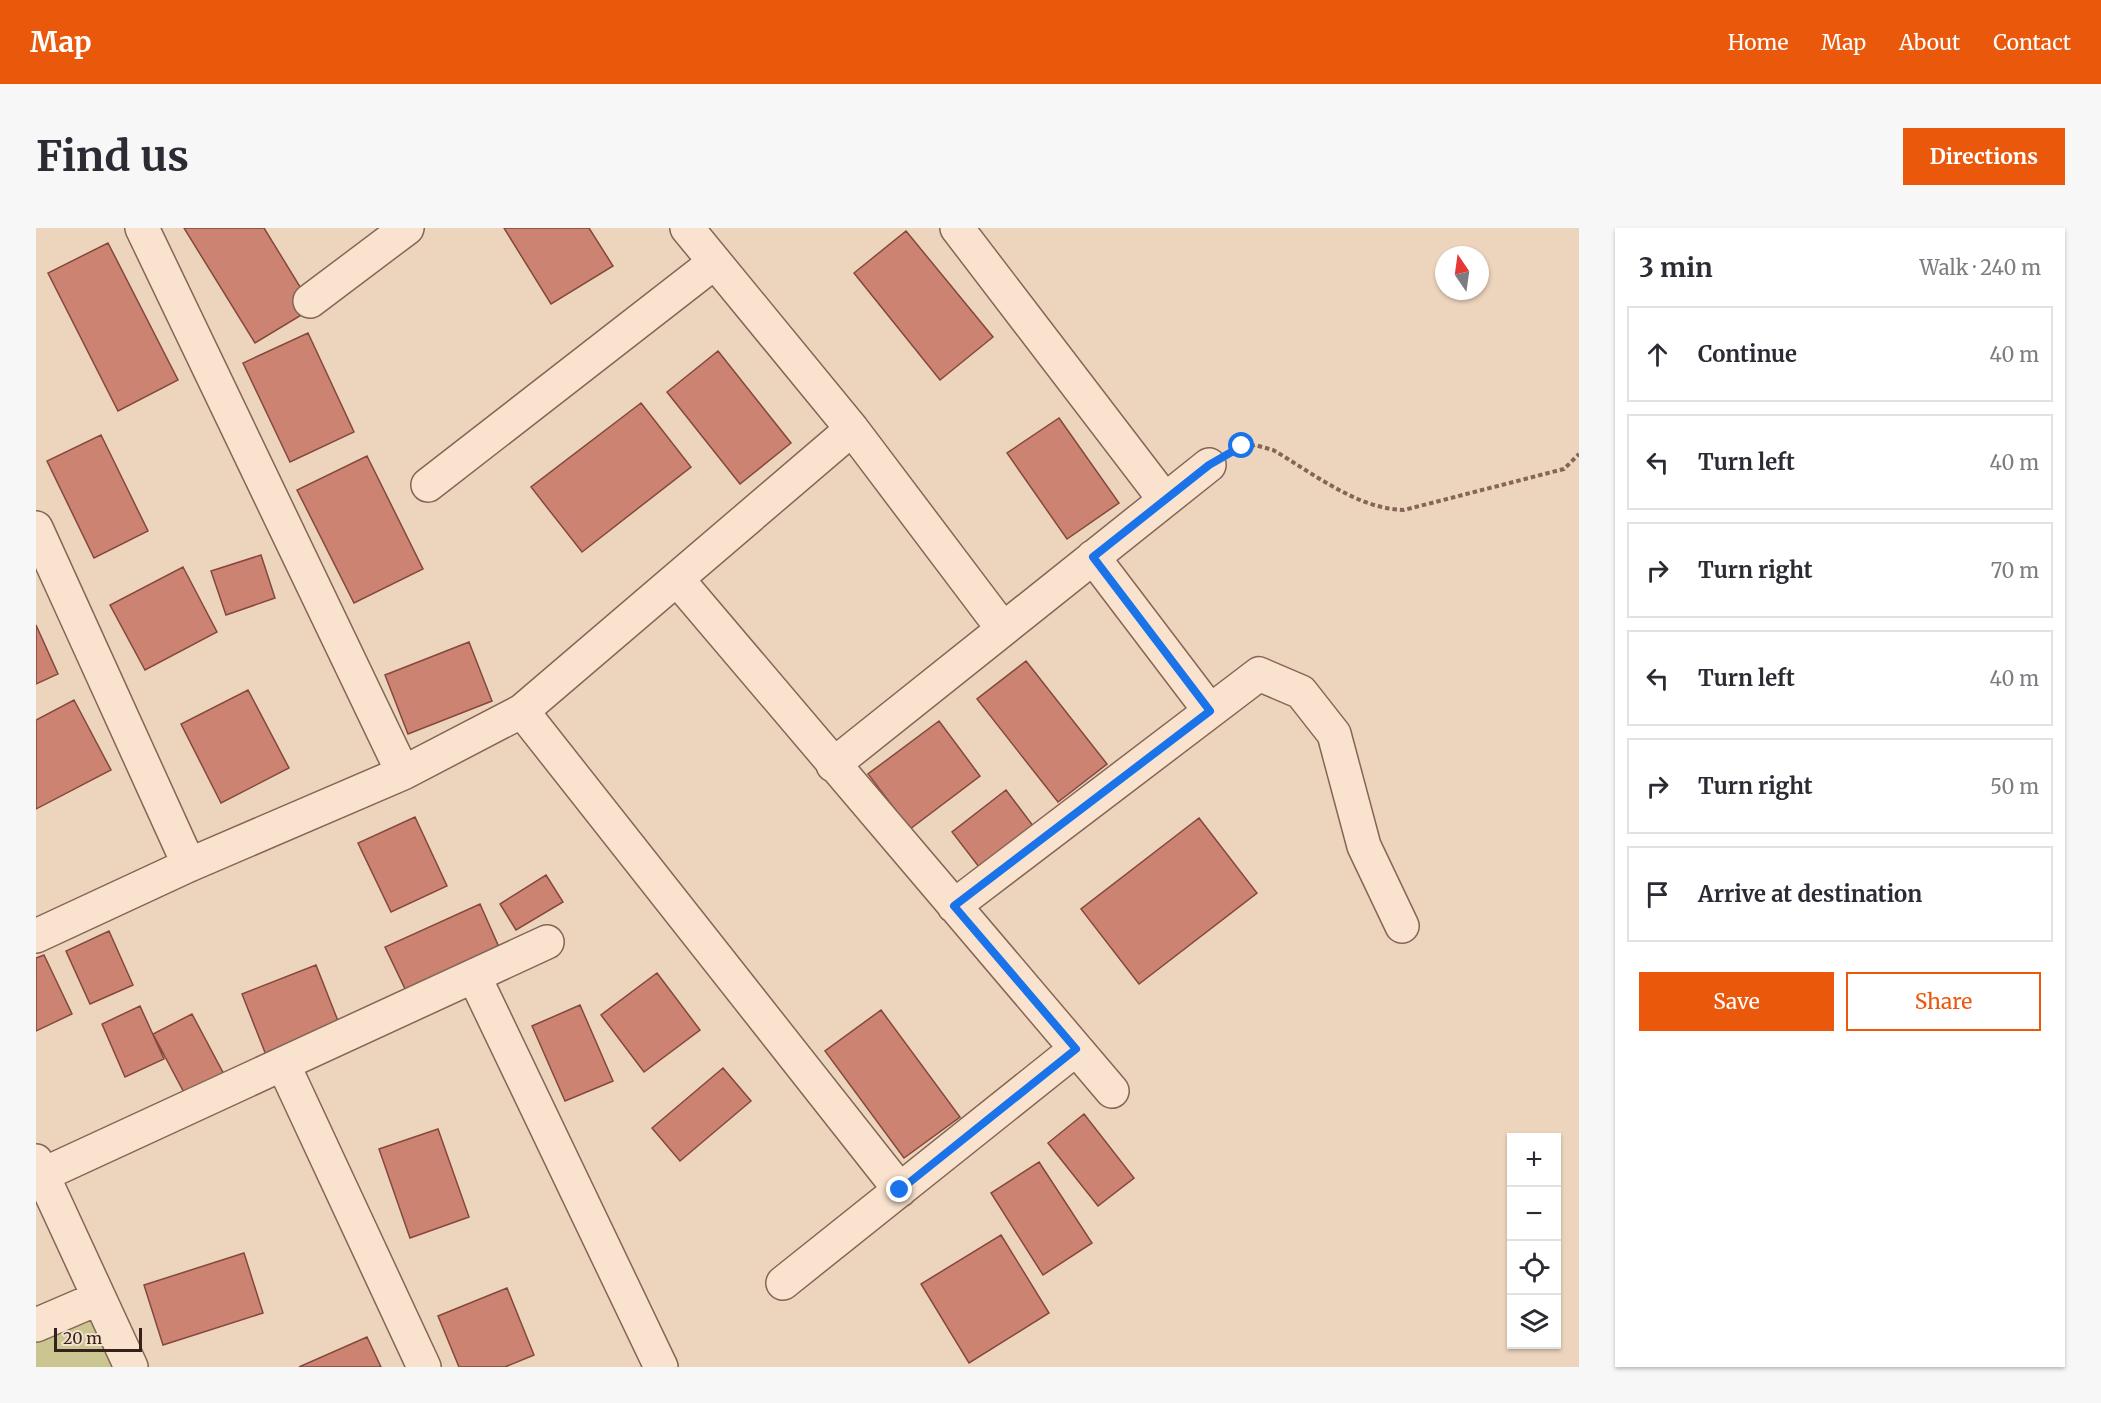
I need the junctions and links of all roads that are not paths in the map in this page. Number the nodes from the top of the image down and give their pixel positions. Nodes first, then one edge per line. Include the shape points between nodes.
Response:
1 (141, 228) edge
2 (406, 228) edge
3 (687, 228) edge
4 (957, 228) edge
5 (715, 262) junction
6 (310, 301) dead end
7 (852, 429) junction
8 (1209, 465) road end
9 (428, 485) dead end
10 (1165, 500) junction
11 (36, 528) edge
12 (1093, 557) junction
13 (677, 579) junction
14 (1003, 629) junction
15 (522, 711) junction
16 (1210, 711) junction
17 (833, 765) junction
18 (403, 773) junction
19 (189, 865) junction
20 (954, 906) junction
21 (1402, 926) dead end
22 (36, 936) edge
23 (547, 942) dead end
24 (474, 976) junction
25 (1076, 1049) junction
26 (283, 1064) junction
27 (1112, 1091) dead end
28 (39, 1168) edge
29 (900, 1190) junction
30 (783, 1283) dead end
31 (99, 1298) junction
32 (36, 1325) edge
33 (131, 1367) edge
34 (423, 1367) edge
35 (661, 1367) edge

1 - 18 street
2 - 6 street
3 - 5 street
4 - 10 street
5 - 7 street
5 - 9 street
7 - 13 street
7 - 14 street
8 - 10 street
10 - 12 street
11 - 19 street
12 - 14 street
12 - 16 street
13 - 15 street
13 - 17 street
14 - 17 street
15 - 18 street
15 - 29 street
16 - 20 street
16 - 21 street via 1259,674 1301,692 1334,734 1364,846
17 - 20 street
18 - 19 street
19 - 22 street
20 - 25 street
23 - 24 street
24 - 26 street
24 - 35 street
25 - 27 street
25 - 29 street
26 - 28 street
26 - 34 street
28 - 31 street
29 - 30 street
31 - 32 street
31 - 33 street

